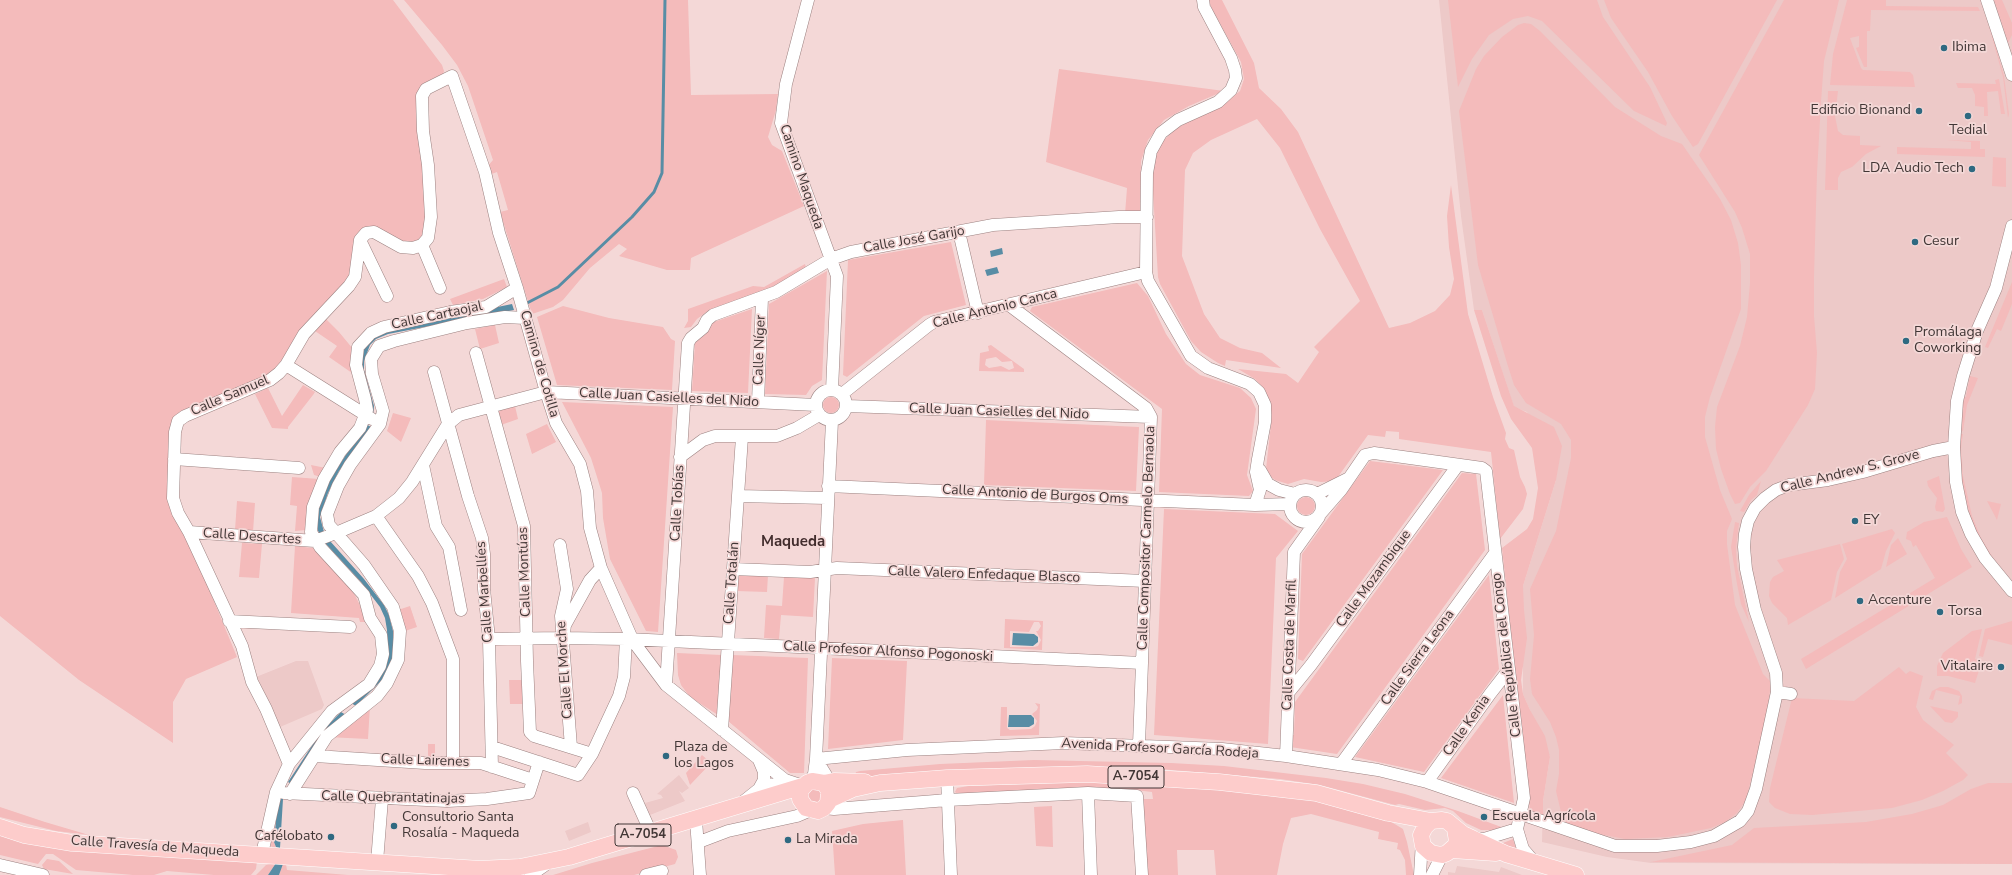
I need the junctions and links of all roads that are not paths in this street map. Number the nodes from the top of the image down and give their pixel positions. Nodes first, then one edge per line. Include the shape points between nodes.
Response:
1 (808, 0) edge
2 (1203, 0) edge
3 (1987, 0) edge
4 (2012, 75) edge
5 (1147, 217) junction
6 (2012, 226) edge
7 (959, 232) junction
8 (360, 240) junction
9 (422, 245) junction
10 (831, 259) junction
11 (1146, 272) junction
12 (440, 288) dead end
13 (517, 288) junction
14 (387, 296) dead end
15 (762, 298) junction
16 (1009, 306) junction
17 (978, 313) junction
18 (525, 318) junction
19 (703, 328) joint
20 (476, 353) dead end
21 (286, 366) junction
22 (434, 372) dead end
23 (546, 392) junction
24 (837, 392) junction
25 (684, 398) junction
26 (758, 402) junction
27 (847, 406) junction
28 (491, 407) junction
29 (817, 410) junction
30 (365, 415) junction
31 (1151, 417) junction
32 (832, 420) junction
33 (380, 424) junction
34 (448, 424) junction
35 (742, 437) junction
36 (1954, 447) junction
37 (680, 457) junction
38 (174, 459) junction
39 (1258, 459) junction
40 (1458, 464) junction
41 (423, 465) junction
42 (299, 468) dead end
43 (1348, 478) junction
44 (1487, 481) joint
45 (1259, 483) junction
46 (828, 492) junction
47 (1317, 494) junction
48 (738, 496) junction
49 (1292, 499) junction
50 (1149, 500) junction
51 (1255, 505) junction
52 (1320, 515) junction
53 (376, 516) junction
54 (1304, 522) junction
55 (190, 532) junction
56 (336, 533) junction
57 (1303, 537) junction
58 (315, 541) junction
59 (560, 545) dead end
60 (1495, 553) junction
61 (601, 568) junction
62 (734, 569) junction
63 (824, 570) junction
64 (1145, 581) junction
65 (2012, 592) edge
66 (461, 610) dead end
67 (229, 621) junction
68 (350, 627) dead end
69 (562, 638) junction
70 (489, 639) junction
71 (527, 639) junction
72 (630, 640) junction
73 (670, 642) junction
74 (728, 645) junction
75 (821, 648) junction
76 (1142, 663) junction
77 (1508, 671) junction
78 (666, 685) junction
79 (1289, 692) junction
80 (1777, 692) junction
81 (1791, 694) dead end
82 (342, 705) junction
83 (356, 714) junction
84 (722, 730) junction
85 (1139, 745) junction
86 (492, 747) junction
87 (571, 747) junction
88 (592, 754) junction
89 (315, 756) junction
90 (1286, 756) junction
91 (833, 757) junction
92 (816, 759) junction
93 (759, 760) junction
94 (539, 762) junction
95 (453, 763) junction
96 (289, 764) junction
97 (1341, 764) junction
98 (492, 766) junction
99 (947, 778) junction
100 (533, 780) junction
101 (819, 781) junction
102 (1427, 782) junction
103 (880, 783) junction
104 (762, 784) junction
105 (276, 792) junction
106 (633, 793) dead end
107 (1088, 793) junction
108 (290, 794) junction
109 (382, 799) junction
110 (948, 800) junction
111 (817, 806) junction
112 (734, 807) junction
113 (1388, 813) junction
114 (1521, 815) junction
115 (696, 820) junction
116 (1431, 821) junction
117 (0, 827) edge
118 (1455, 829) junction
119 (1517, 829) junction
120 (651, 833) junction
121 (1422, 838) junction
122 (1471, 838) junction
123 (699, 842) junction
124 (1447, 852) junction
125 (262, 854) junction
126 (1506, 854) junction
127 (378, 862) junction
128 (550, 862) junction
129 (1535, 863) junction
130 (0, 865) edge
131 (662, 871) dead end
132 (486, 872) edge
133 (512, 872) edge
134 (43, 875) edge
135 (531, 875) edge
136 (646, 875) edge
137 (700, 875) edge
138 (951, 875) edge
139 (1091, 875) edge
140 (1142, 875) edge
141 (1420, 875) edge
142 (1432, 875) edge
143 (1576, 875) edge

1 - 10 street, Camino Maqueda via 786,84 780,122
2 - 5 street via 1204,7 1231,58 1236,78 1231,90 1218,102 1178,120 1161,133 1151,151 1147,173
3 - 4 street
5 - 7 street, Calle José Garijo via 1015,223
5 - 11 street
6 - 36 street via 1996,288 1977,331 1963,376
7 - 10 street, Calle José Garijo via 851,252
7 - 17 street
8 - 9 street via 366,233 374,232 401,247 413,248
8 - 14 street
8 - 21 street, Calle Samuel via 355,277 304,334
9 - 12 street
9 - 13 street, Camino de Cotilla via 428,238 431,217 422,96 426,89 452,76 485,172 499,233
10 - 15 street, Calle José Garijo
10 - 24 street, Camino Maqueda via 837,276
11 - 16 street, Calle Antonio Canca
11 - 39 street via 1148,281 1191,356 1208,368 1250,384 1258,392 1265,405 1265,422
13 - 18 street, Camino de Cotilla
13 - 30 street, Calle Cartaojal via 486,307 400,322 371,333 358,346 356,356 367,410
15 - 19 street, Calle José Garijo via 713,315
15 - 26 street, Calle Níger
16 - 17 street, Calle Antonio Canca
16 - 31 street, Calle Compositor Carmelo Bernaola via 1146,408
17 - 24 street, Calle Antonio Canca via 929,325
18 - 23 street, Camino de Cotilla
18 - 33 street, Calle Cartaojal via 505,317 467,323 379,346 371,359 372,374 382,411
19 - 25 street, Calle Tobías via 688,344
20 - 28 street, Calle Montúas
21 - 30 street
21 - 38 street, Calle Samuel via 270,380 194,411 178,421
22 - 34 street, Calle Marbellíes
23 - 25 street, Calle Juan Casielles del Nido
23 - 28 street, Calle Juan Casielles del Nido
23 - 61 street, Camino de Cotilla via 556,423 580,464 587,491 590,528
24 - 27 street
24 - 29 street via 820,394
25 - 26 street, Calle Juan Casielles del Nido
25 - 37 street, Calle Tobías
26 - 29 street, Calle Juan Casielles del Nido
27 - 31 street, Calle Juan Casielles del Nido
27 - 32 street via 844,414
28 - 34 street, Calle Juan Casielles del Nido via 459,415
28 - 71 street, Calle Montúas via 524,526
29 - 32 street via 822,418
29 - 35 street via 797,428 777,436
30 - 33 street
30 - 58 street, Calle Cartaojal via 360,428 340,452 324,478 311,519 311,532
31 - 50 street, Calle Compositor Carmelo Bernaola
32 - 46 street
33 - 56 street via 338,486 327,514 329,525
34 - 41 street
34 - 70 street, Calle Marbellíes via 482,538
35 - 37 street via 715,436 693,445
35 - 48 street, Calle Totalán
36 - 65 street via 1956,482 1962,512 1984,558
36 - 80 street, Calle Andrew S. Grove via 1863,472 1789,485 1776,490 1755,508 1745,534 1746,569 1755,610 1776,673
37 - 73 street, Calle Tobías
38 - 42 street
38 - 55 street, Calle Samuel via 173,498 178,513
39 - 45 street via 1256,472
39 - 49 street via 1262,475 1268,484
40 - 43 street, Calle Costa de Marfil via 1374,453 1365,455
40 - 44 street, Calle Costa de Marfil via 1482,468 1486,471
40 - 79 street, Calle Mozambique
41 - 53 street via 399,498
41 - 66 street via 436,526 449,547
43 - 47 street, Calle Costa de Marfil
43 - 52 street, Calle Costa de Marfil
44 - 60 street, Calle República del Congo
45 - 49 street via 1273,496
45 - 51 street via 1260,490
46 - 48 street, Calle Antonio de Burgos Oms
46 - 50 street, Calle Antonio de Burgos Oms
46 - 63 street
47 - 49 street via 1303,490
47 - 52 street via 1322,503
48 - 62 street, Calle Totalán
49 - 51 street, Calle Antonio de Burgos Oms
49 - 54 street via 1294,518
50 - 51 street, Calle Antonio de Burgos Oms
50 - 64 street, Calle Compositor Carmelo Bernaola
52 - 54 street
52 - 57 street, Calle Costa de Marfil
53 - 56 street
53 - 95 street via 418,576 432,603 453,659
54 - 57 street, Calle Costa de Marfil
55 - 58 street, Calle Descartes
55 - 67 street, Calle Samuel
56 - 58 street
56 - 83 street via 383,590 393,607 400,632 395,668 378,696
57 - 79 street, Calle Costa de Marfil via 1294,552
58 - 82 street via 364,595 370,618 383,641 380,666 369,684
59 - 69 street, Calle El Morche via 567,589 561,616
60 - 77 street, Calle República del Congo
60 - 97 street, Calle Sierra Leona
61 - 69 street via 590,580 565,625
61 - 72 street, Camino de Cotilla
62 - 63 street, Calle Valero Enfedaque Blasco via 810,572
62 - 74 street, Calle Totalán
63 - 64 street, Calle Valero Enfedaque Blasco via 836,568
63 - 75 street
64 - 76 street, Calle Compositor Carmelo Bernaola
67 - 68 street
67 - 96 street, Calle Samuel via 242,646 252,682
69 - 71 street, Calle Profesor Alfonso Pogonoski
69 - 72 street, Calle Profesor Alfonso Pogonoski
69 - 87 street, Calle El Morche
70 - 71 street, Calle Profesor Alfonso Pogonoski
70 - 86 street, Calle Marbellíes
71 - 87 street, Calle Montúas via 530,732 534,736
72 - 73 street, Calle Profesor Alfonso Pogonoski
72 - 78 street, Camino de Cotilla
72 - 88 street via 619,696
73 - 74 street, Calle Profesor Alfonso Pogonoski
73 - 78 street, Calle Tobías
74 - 75 street, Calle Profesor Alfonso Pogonoski
74 - 84 street, Calle Totalán
75 - 76 street, Calle Profesor Alfonso Pogonoski
75 - 92 street
76 - 85 street, Calle Compositor Carmelo Bernaola
77 - 102 street, Calle Kenia
77 - 114 street, Calle República del Congo via 1524,798
78 - 84 street, Camino de Cotilla
79 - 90 street, Calle Costa de Marfil
80 - 81 street
80 - 114 street, Calle Andrew S. Grove via 1756,789 1748,811 1740,821 1714,836 1657,846 1615,846
82 - 83 street
82 - 96 street via 332,711
83 - 89 street via 327,736
84 - 93 street, Camino de Cotilla
85 - 90 street, Avenida Profesor García Rodeja via 1222,749
85 - 91 street, Avenida Profesor García Rodeja via 994,746
86 - 94 street
86 - 98 street, Calle Marbellíes
87 - 88 street, Calle Montúas
88 - 94 street via 578,775
89 - 95 street, Calle Lairenes
89 - 108 street
90 - 97 street, Avenida Profesor García Rodeja
91 - 92 street, Avenida Profesor García Rodeja
91 - 101 street via 827,761
92 - 101 street
92 - 101 street via 814,774
93 - 101 street, Camino de Cotilla via 786,780
93 - 104 street via 764,772
94 - 100 street, Calle Quebrantatinajas
95 - 98 street, Calle Lairenes via 480,763
96 - 105 street
97 - 102 street, Avenida Profesor García Rodeja
98 - 100 street, Calle Lairenes
99 - 103 main road, A-7054
99 - 110 street
99 - 113 main road, A-7054 via 1087,774 1219,782 1316,793
100 - 109 street, Calle Quebrantatinajas via 529,793 487,799
101 - 103 main road, A-7054
101 - 104 street
101 - 111 main road via 829,790
101 - 111 main road via 800,791
101 - 112 main road, Calle Travesía de Maqueda / A-7054
102 - 114 street, Avenida Profesor García Rodeja
103 - 111 main road, A-7054 via 853,789
104 - 112 street via 750,798
105 - 108 street, Calle Quebrantatinajas
105 - 125 street
106 - 120 street
107 - 110 street
107 - 139 street
107 - 140 street via 1136,796
108 - 109 street, Calle Quebrantatinajas
109 - 127 street
110 - 111 street via 834,809
110 - 138 street
111 - 112 main road, Calle Travesía de Maqueda / A-7054 via 772,802
111 - 123 street via 797,816 728,832
112 - 115 main road, Calle Travesía de Maqueda / A-7054
113 - 116 main road, A-7054
113 - 121 main road, A-7054
114 - 119 street, Calle República del Congo
115 - 120 main road, Calle Travesía de Maqueda / A-7054
115 - 123 street
116 - 118 main road via 1447,821
116 - 121 main road via 1425,827
117 - 125 main road, Calle Travesía de Maqueda / A-7054 via 72,843
118 - 122 main road
118 - 124 main road via 1457,841
119 - 122 street via 1501,836
119 - 129 street via 1523,849
120 - 128 main road, Calle Travesía de Maqueda / A-7054
121 - 124 main road via 1424,846 1431,853
121 - 141 street
122 - 126 main road
123 - 137 street
124 - 126 main road
124 - 142 street
125 - 127 main road, Calle Travesía de Maqueda / A-7054
126 - 129 main road
127 - 132 main road, Calle Travesía de Maqueda / A-7054
128 - 133 main road, Calle Travesía de Maqueda / A-7054
128 - 135 street
129 - 143 main road
130 - 134 street
131 - 136 street
132 - 133 main road, Calle Travesía de Maqueda / A-7054

